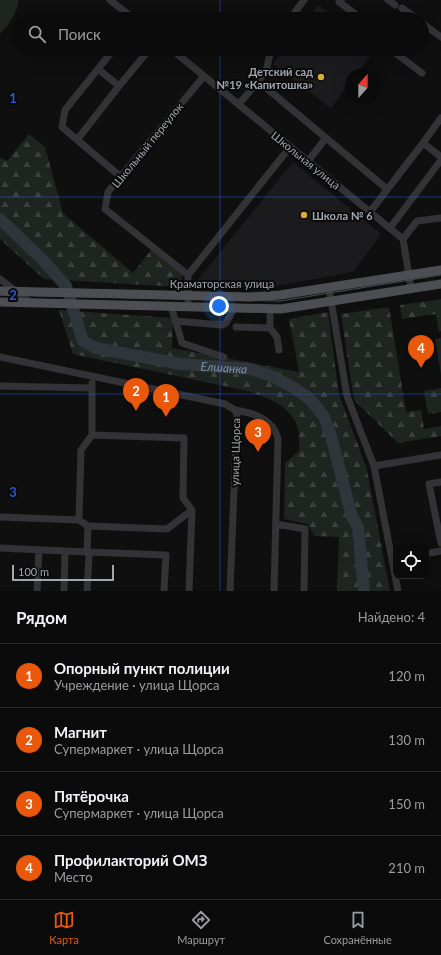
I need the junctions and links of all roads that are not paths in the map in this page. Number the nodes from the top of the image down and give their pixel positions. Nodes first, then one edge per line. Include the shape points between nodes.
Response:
1 (110, 0) edge
2 (304, 0) edge
3 (388, 0) edge
4 (339, 1) edge
5 (125, 12) edge
6 (295, 12) edge
7 (353, 12) edge
8 (407, 12) edge
9 (429, 27) edge
10 (440, 34) edge
11 (108, 56) edge
12 (144, 56) edge
13 (180, 56) edge
14 (269, 56) edge
15 (399, 56) edge
16 (98, 69) junction
17 (422, 73) dead end
18 (204, 76) junction
19 (258, 81) junction
20 (119, 86) junction
21 (239, 104) junction
22 (441, 118) edge
23 (326, 138) junction
24 (77, 140) junction
25 (423, 143) junction
26 (290, 147) junction
27 (441, 158) edge
28 (308, 161) junction
29 (121, 177) junction
30 (387, 189) junction
31 (370, 212) junction
32 (441, 218) edge
33 (390, 228) junction
34 (403, 239) junction
35 (441, 270) edge
36 (188, 275) junction
37 (409, 275) junction
38 (0, 279) edge
39 (441, 284) edge
40 (329, 288) junction
41 (411, 288) junction
42 (0, 291) edge
43 (17, 292) junction
44 (188, 296) junction
45 (332, 301) junction
46 (0, 302) edge
47 (30, 302) junction
48 (170, 306) junction
49 (188, 306) junction
50 (235, 307) junction
51 (270, 309) junction
52 (175, 321) junction
53 (236, 327) dead end
54 (270, 328) junction
55 (279, 350) dead end
56 (224, 356) dead end
57 (0, 357) edge
58 (92, 376) junction
59 (0, 386) edge
60 (91, 388) junction
61 (235, 410) junction
62 (92, 435) junction
63 (441, 455) edge
64 (374, 466) junction
65 (441, 482) edge
66 (192, 510) junction
67 (0, 517) edge
68 (79, 520) junction
69 (276, 524) junction
70 (88, 526) junction
71 (441, 543) edge
72 (0, 548) edge
73 (39, 550) junction
74 (65, 551) junction
75 (441, 551) edge
76 (87, 552) junction
77 (430, 553) dead end
78 (393, 555) edge
79 (396, 579) edge
80 (37, 591) edge
81 (64, 591) edge
82 (87, 591) edge
83 (164, 591) edge
84 (189, 591) edge
85 (230, 591) edge
86 (274, 591) edge
87 (304, 591) edge
88 (398, 591) edge

1 - 5 street
2 - 6 street
3 - 8 street
4 - 7 street
9 - 10 street
11 - 16 street
12 - 20 street
13 - 18 street, Школьная улица
14 - 19 street via 266,72
15 - 17 street
16 - 20 street
16 - 24 street via 65,110 62,127
18 - 21 street, Школьная улица
18 - 29 street, Школьный переулок
19 - 21 street
19 - 23 street
20 - 24 street
21 - 26 street, Школьная улица
22 - 25 street
23 - 28 street
23 - 30 street
24 - 29 street
25 - 27 street
25 - 30 street
26 - 28 street, Школьная улица
26 - 36 street
27 - 33 street
28 - 31 street, Школьная улица
29 - 36 street, Школьный переулок via 108,192 105,209
30 - 31 street
31 - 33 street, Школьная улица
32 - 34 street via 417,221
33 - 34 street, Школьная улица
34 - 37 street
35 - 37 main road, Краматорская улица
36 - 44 street
37 - 40 main road, Краматорская улица
37 - 41 street
38 - 43 street
39 - 41 main road, Краматорская улица
40 - 44 main road, Краматорская улица via 272,296
40 - 45 street
41 - 45 main road, Краматорская улица
42 - 43 main road, Краматорская улица
43 - 44 main road, Краматорская улица
43 - 47 street
44 - 49 street
45 - 51 main road, Краматорская улица
45 - 64 street via 346,396
46 - 47 main road, Краматорская улица
47 - 48 main road, Краматорская улица
48 - 49 main road, Краматорская улица
48 - 52 street
49 - 50 main road, Краматорская улица
50 - 51 main road, Краматорская улица
50 - 52 street via 222,325
51 - 54 street
52 - 56 street via 182,343
53 - 54 street
54 - 55 street via 277,337
57 - 58 street, улица Щорса
58 - 60 street
58 - 61 street, улица Щорса via 225,404
59 - 60 street
60 - 62 street
61 - 69 street via 258,416 272,425 276,431
61 - 85 street, улица Щорса via 237,415
62 - 66 street via 184,438 183,498
62 - 68 street via 81,450
63 - 64 street
64 - 78 street
65 - 71 street via 429,484
66 - 70 street via 167,529
66 - 84 street
67 - 68 street
68 - 70 street
69 - 86 street
69 - 87 street via 305,529
70 - 76 street
72 - 73 street
73 - 74 street
73 - 80 street
74 - 76 street
74 - 81 street
75 - 77 street
76 - 82 street
76 - 83 street via 166,555
79 - 88 street

